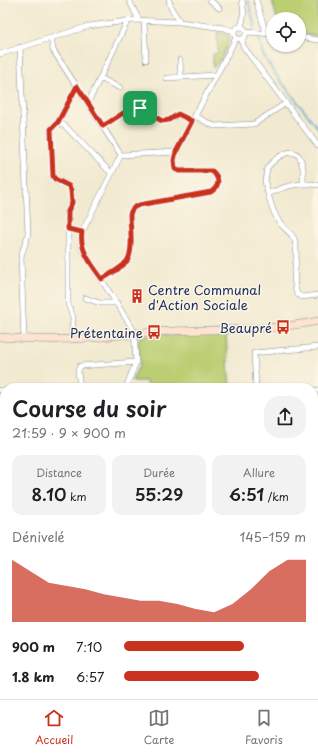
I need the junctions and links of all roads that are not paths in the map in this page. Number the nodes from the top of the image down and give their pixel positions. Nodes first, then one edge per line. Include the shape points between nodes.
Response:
1 (129, 0) edge
2 (169, 0) edge
3 (210, 0) edge
4 (242, 0) edge
5 (256, 0) edge
6 (218, 8) dead end
7 (128, 20) junction
8 (141, 20) junction
9 (180, 22) junction
10 (240, 27) junction
11 (234, 31) junction
12 (246, 32) junction
13 (266, 33) joint
14 (51, 38) junction
15 (236, 38) junction
16 (306, 38) edge
17 (242, 39) junction
18 (318, 40) edge
19 (20, 47) junction
20 (0, 54) edge
21 (146, 60) dead end
22 (180, 60) dead end
23 (216, 75) junction
24 (181, 77) junction
25 (100, 78) junction
26 (167, 78) dead end
27 (77, 86) junction
28 (120, 88) dead end
29 (88, 102) junction
30 (286, 103) junction
31 (193, 119) junction
32 (58, 122) junction
33 (103, 126) junction
34 (318, 146) edge
35 (176, 152) junction
36 (121, 155) junction
37 (111, 173) junction
38 (303, 183) junction
39 (318, 185) edge
40 (268, 194) junction
41 (68, 229) junction
42 (82, 232) junction
43 (102, 279) junction
44 (318, 295) edge
45 (85, 298) dead end
46 (117, 303) junction
47 (318, 321) edge
48 (134, 334) junction
49 (0, 337) edge
50 (24, 339) junction
51 (72, 339) junction
52 (318, 347) edge
53 (136, 362) junction
54 (79, 383) edge
55 (128, 383) edge
56 (256, 383) edge

1 - 8 street
2 - 9 street
3 - 6 street
4 - 10 street via 243,22
5 - 13 street
7 - 8 street
7 - 14 street via 89,26
7 - 25 street
8 - 9 street
8 - 21 street
9 - 11 street
10 - 11 street
10 - 12 street
11 - 15 street
12 - 13 street
12 - 17 street
14 - 19 street
14 - 27 street via 53,50
15 - 17 street
15 - 23 street
16 - 18 street
17 - 30 street via 244,46
19 - 20 street
19 - 50 street via 28,233 21,257
22 - 24 street
23 - 24 street
23 - 31 street
24 - 26 street
25 - 28 street
25 - 29 street
27 - 29 street
27 - 32 street
29 - 33 street
30 - 31 street via 254,124 214,126
30 - 34 street
31 - 33 street via 178,114 162,121 140,108 131,108
31 - 35 street
32 - 37 street
32 - 41 street via 51,129 53,176 71,190
33 - 36 street
35 - 36 street
35 - 43 street via 175,169 212,171 218,177 218,186 211,192 134,207 130,214 131,253 127,261
36 - 37 street
37 - 42 street
38 - 39 street
38 - 40 street via 288,185
38 - 40 street via 301,160 293,152 287,153 267,168 265,182
40 - 44 street via 276,217 295,239 297,260 294,274 297,294 302,297
41 - 42 street
41 - 51 street via 68,304 73,317
42 - 43 street via 82,249
43 - 46 street
45 - 46 street via 100,303
46 - 48 street
47 - 48 street via 265,329
48 - 51 street
48 - 53 street
49 - 50 street
50 - 51 street
52 - 56 street via 254,354
53 - 54 street via 80,366
53 - 55 street

